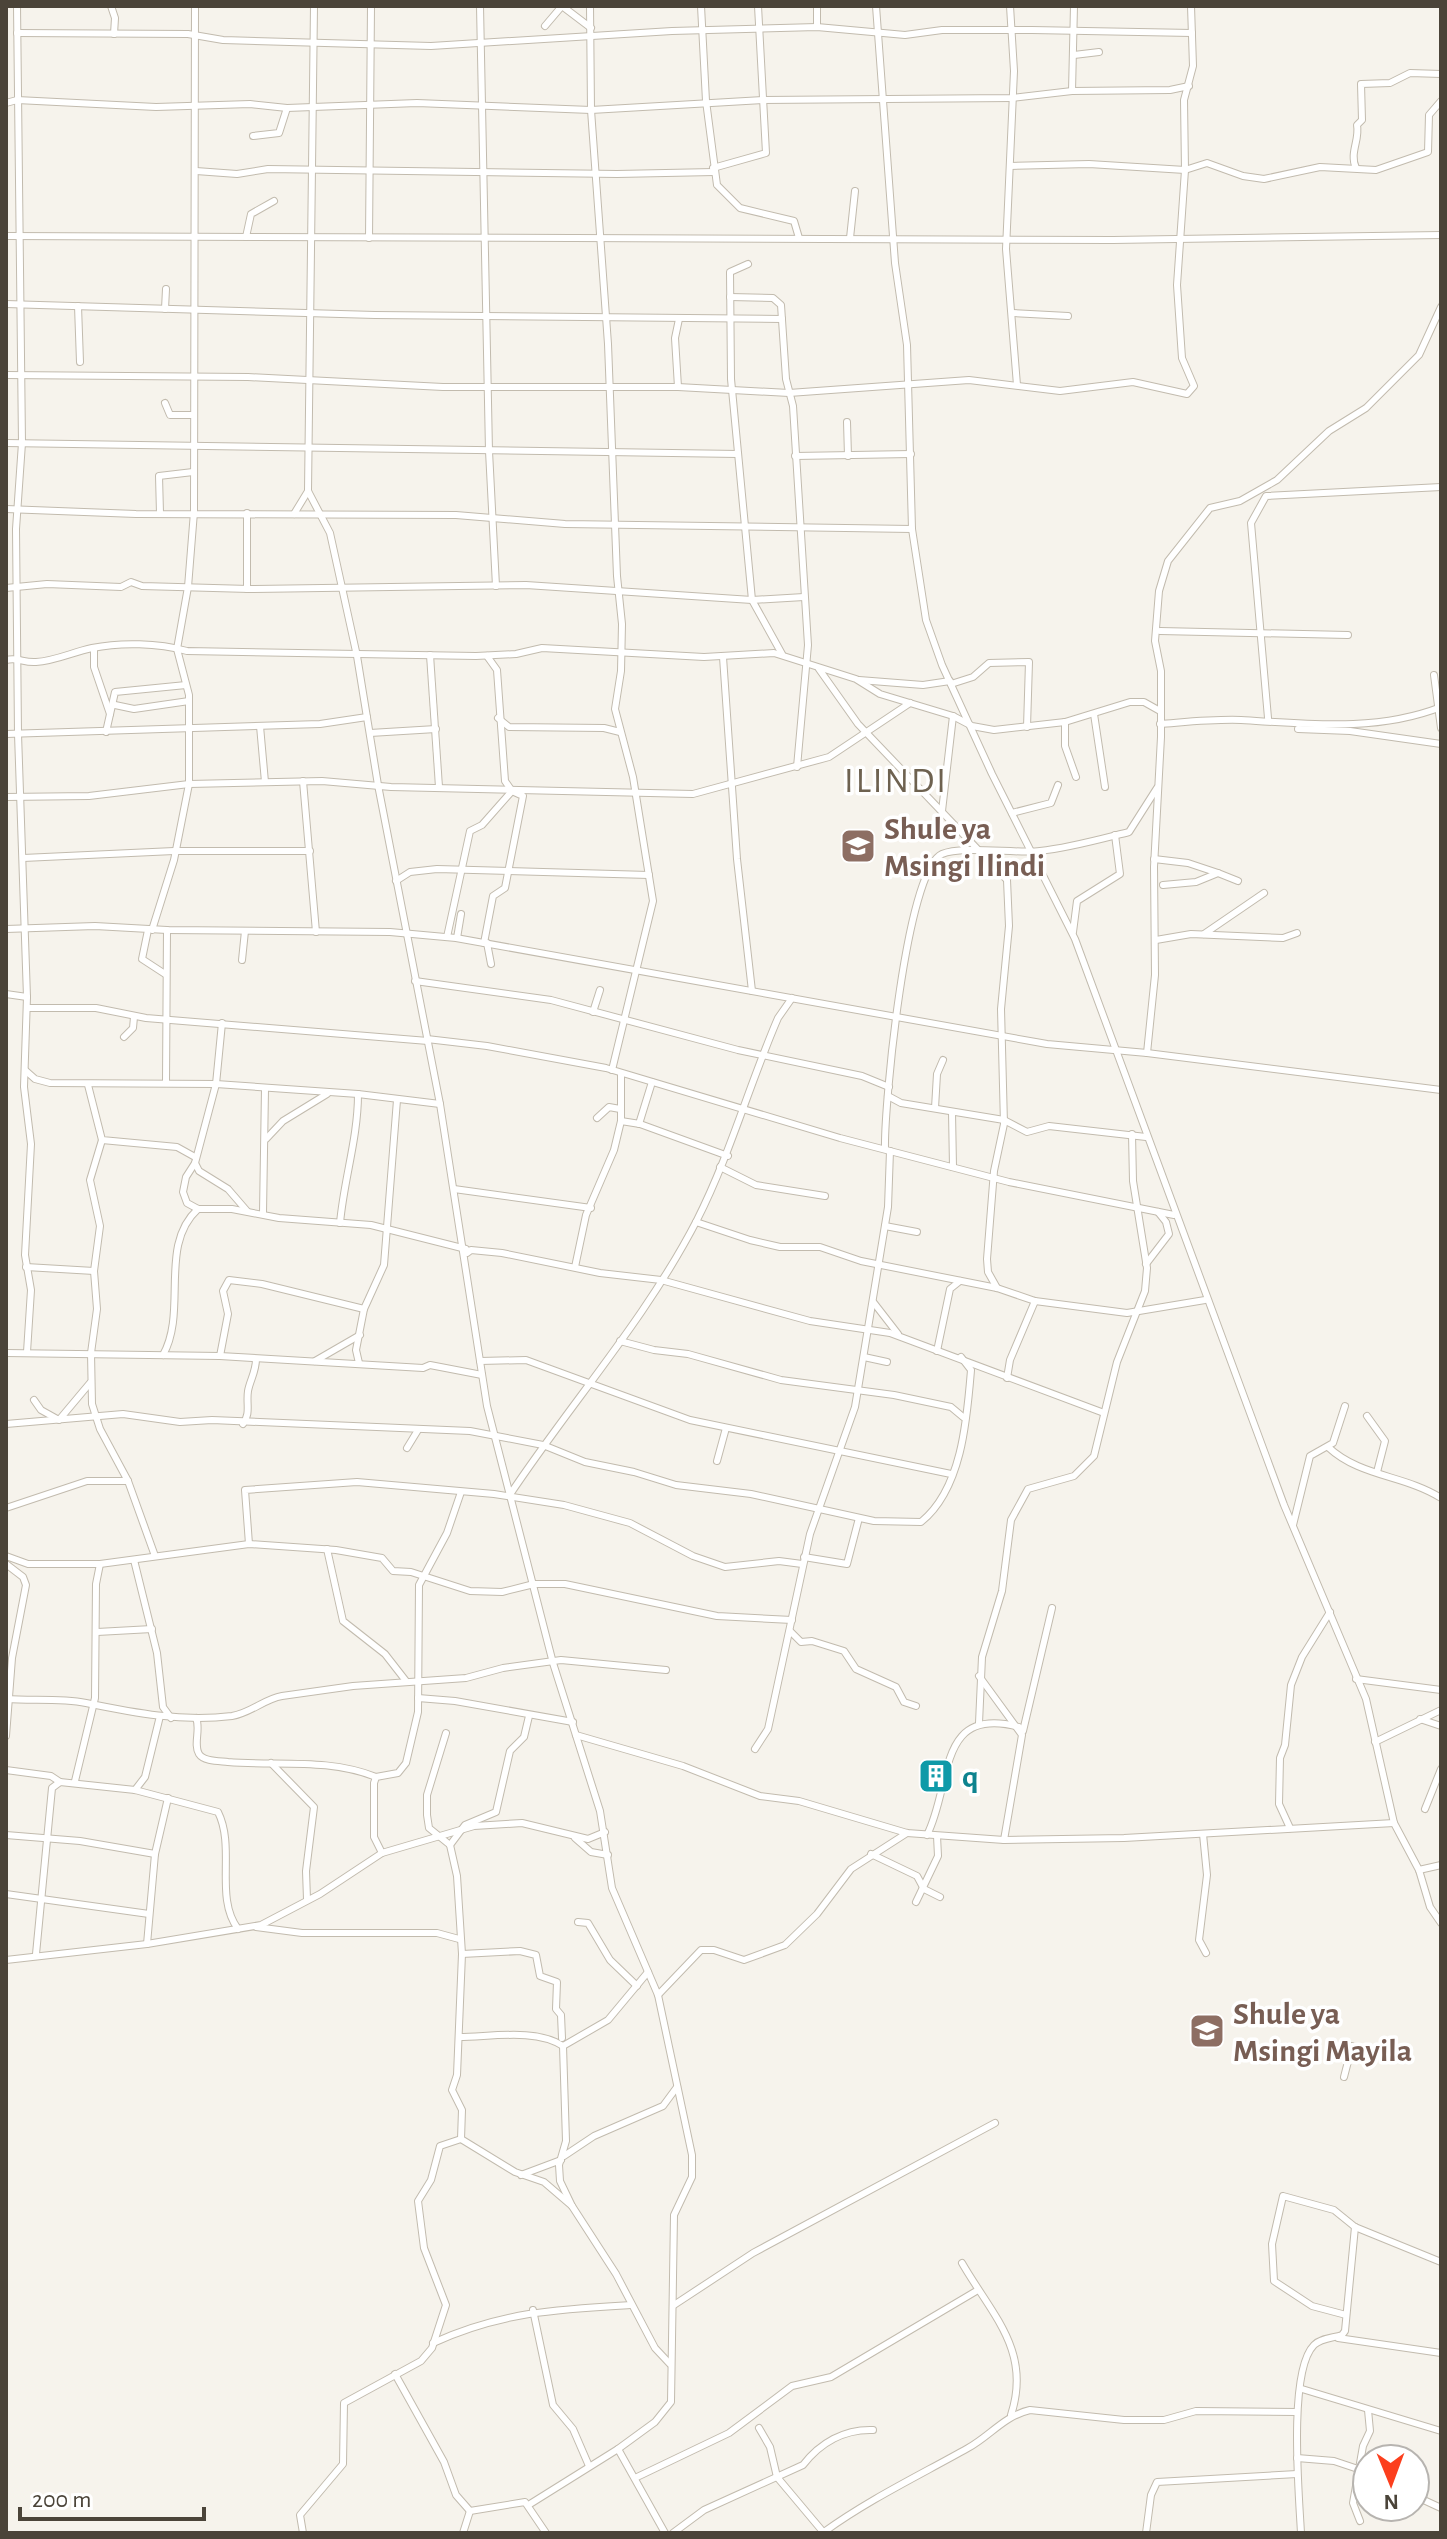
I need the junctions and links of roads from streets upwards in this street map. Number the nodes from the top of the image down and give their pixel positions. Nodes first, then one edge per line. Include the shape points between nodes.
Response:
1 (17, 6) edge
2 (111, 6) edge
3 (195, 6) edge
4 (314, 6) edge
5 (371, 6) edge
6 (480, 6) edge
7 (562, 6) edge
8 (590, 6) edge
9 (701, 6) edge
10 (758, 6) edge
11 (817, 6) edge
12 (876, 6) edge
13 (1010, 6) edge
14 (1074, 6) edge
15 (1191, 6) edge
16 (545, 26) dead end
17 (817, 27) junction
18 (591, 28) junction
19 (759, 29) junction
20 (702, 30) junction
21 (1012, 30) junction
22 (1074, 30) junction
23 (879, 31) junction
24 (17, 33) junction
25 (1192, 33) junction
26 (114, 34) junction
27 (195, 35) junction
28 (591, 37) junction
29 (371, 42) junction
30 (313, 43) junction
31 (481, 43) junction
32 (1099, 52) dead end
33 (1074, 55) junction
34 (1441, 74) edge
35 (1189, 86) junction
36 (1072, 91) junction
37 (1012, 98) junction
38 (17, 100) junction
39 (763, 100) junction
40 (885, 100) junction
41 (706, 101) junction
42 (1441, 101) edge
43 (6, 103) edge
44 (367, 105) junction
45 (195, 106) junction
46 (481, 106) junction
47 (313, 107) junction
48 (287, 108) junction
49 (591, 110) junction
50 (253, 136) dead end
51 (1010, 166) junction
52 (1356, 168) junction
53 (6, 169) edge
54 (17, 169) junction
55 (371, 169) junction
56 (714, 170) junction
57 (1185, 170) junction
58 (196, 171) junction
59 (313, 171) junction
60 (484, 173) junction
61 (597, 173) junction
62 (855, 191) dead end
63 (274, 201) dead end
64 (1441, 235) edge
65 (6, 236) edge
66 (20, 236) junction
67 (195, 236) junction
68 (246, 237) junction
69 (311, 238) junction
70 (369, 238) junction
71 (799, 238) junction
72 (850, 238) junction
73 (1006, 238) junction
74 (1180, 238) junction
75 (485, 239) junction
76 (599, 239) junction
77 (894, 239) junction
78 (748, 264) dead end
79 (166, 289) dead end
80 (730, 297) junction
81 (6, 304) edge
82 (20, 306) junction
83 (78, 306) junction
84 (1441, 307) edge
85 (165, 309) junction
86 (194, 311) junction
87 (310, 313) junction
88 (1012, 313) junction
89 (486, 316) junction
90 (606, 316) junction
91 (1068, 316) dead end
92 (679, 319) junction
93 (729, 319) junction
94 (782, 319) junction
95 (80, 362) dead end
96 (6, 375) edge
97 (19, 375) junction
98 (191, 379) junction
99 (308, 382) junction
100 (1017, 385) junction
101 (907, 386) junction
102 (489, 387) junction
103 (678, 387) junction
104 (610, 388) junction
105 (732, 390) junction
106 (789, 393) junction
107 (165, 403) dead end
108 (192, 415) junction
109 (847, 422) dead end
110 (6, 443) edge
111 (22, 443) junction
112 (192, 447) junction
113 (308, 447) junction
114 (489, 451) junction
115 (612, 453) junction
116 (738, 454) junction
117 (911, 454) junction
118 (795, 456) junction
119 (848, 456) junction
120 (193, 472) junction
121 (1441, 487) edge
122 (308, 491) junction
123 (18, 508) junction
124 (6, 509) edge
125 (194, 512) junction
126 (160, 513) junction
127 (247, 513) junction
128 (294, 514) junction
129 (323, 516) junction
130 (492, 519) junction
131 (615, 522) junction
132 (743, 527) junction
133 (912, 529) junction
134 (802, 530) junction
135 (496, 586) junction
136 (188, 587) junction
137 (6, 588) edge
138 (17, 588) junction
139 (247, 589) junction
140 (342, 589) junction
141 (620, 591) junction
142 (804, 597) junction
143 (752, 600) junction
144 (1160, 631) dead end
145 (1260, 633) junction
146 (1348, 635) dead end
147 (94, 648) junction
148 (177, 649) junction
149 (622, 654) junction
150 (782, 654) junction
151 (430, 655) junction
152 (357, 656) junction
153 (487, 656) junction
154 (18, 657) junction
155 (723, 657) junction
156 (6, 660) edge
157 (806, 666) junction
158 (819, 669) junction
159 (1434, 675) dead end
160 (856, 679) junction
161 (951, 682) junction
162 (186, 685) junction
163 (189, 701) junction
164 (910, 703) junction
165 (115, 705) junction
166 (1440, 708) edge
167 (1160, 711) junction
168 (110, 714) junction
169 (1094, 714) junction
170 (953, 716) junction
171 (367, 717) junction
172 (498, 718) junction
173 (1266, 720) junction
174 (1065, 722) junction
175 (1160, 724) junction
176 (260, 726) junction
177 (972, 726) junction
178 (1027, 727) junction
179 (1441, 728) edge
180 (191, 729) junction
181 (436, 729) junction
182 (106, 732) junction
183 (620, 732) junction
184 (370, 733) junction
185 (867, 733) junction
186 (6, 734) edge
187 (18, 734) junction
188 (1441, 736) edge
189 (1438, 744) edge
190 (797, 767) junction
191 (1076, 777) dead end
192 (303, 781) junction
193 (265, 782) junction
194 (734, 783) junction
195 (189, 784) junction
196 (1159, 784) junction
197 (378, 785) junction
198 (1058, 785) dead end
199 (439, 787) junction
200 (1105, 787) dead end
201 (512, 791) junction
202 (636, 794) junction
203 (6, 797) edge
204 (19, 798) junction
205 (942, 811) junction
206 (1012, 813) junction
207 (1115, 835) junction
208 (174, 851) junction
209 (310, 851) junction
210 (1031, 851) junction
211 (976, 852) junction
212 (23, 858) junction
213 (1154, 859) junction
214 (461, 869) junction
215 (506, 870) junction
216 (1218, 873) junction
217 (649, 875) junction
218 (396, 881) junction
219 (1238, 881) dead end
220 (1163, 885) dead end
221 (1264, 893) dead end
222 (461, 914) dead end
223 (6, 929) edge
224 (22, 929) junction
225 (150, 930) junction
226 (167, 930) junction
227 (245, 931) junction
228 (316, 932) junction
229 (406, 933) junction
230 (1297, 933) dead end
231 (1204, 934) junction
232 (1073, 935) junction
233 (447, 937) junction
234 (457, 938) junction
235 (1156, 940) junction
236 (486, 943) junction
237 (242, 960) dead end
238 (491, 964) dead end
239 (638, 969) junction
240 (165, 974) junction
241 (415, 981) junction
242 (600, 990) dead end
243 (752, 991) junction
244 (6, 994) edge
245 (27, 997) junction
246 (792, 998) junction
247 (27, 1008) junction
248 (593, 1012) junction
249 (134, 1017) junction
250 (164, 1018) junction
251 (896, 1018) junction
252 (625, 1022) junction
253 (222, 1023) junction
254 (1001, 1036) junction
255 (124, 1037) dead end
256 (428, 1040) junction
257 (1117, 1050) junction
258 (1147, 1053) junction
259 (765, 1055) junction
260 (943, 1060) dead end
261 (612, 1070) junction
262 (26, 1071) junction
263 (621, 1074) junction
264 (166, 1082) junction
265 (652, 1082) junction
266 (216, 1084) junction
267 (88, 1085) junction
268 (889, 1087) junction
269 (265, 1089) junction
270 (1441, 1090) edge
271 (330, 1092) junction
272 (358, 1094) junction
273 (888, 1096) junction
274 (397, 1100) junction
275 (440, 1104) junction
276 (935, 1108) junction
277 (620, 1109) junction
278 (745, 1111) junction
279 (952, 1112) junction
280 (597, 1118) dead end
281 (1004, 1120) junction
282 (621, 1121) junction
283 (639, 1124) junction
284 (1132, 1134) junction
285 (1146, 1137) junction
286 (266, 1139) junction
287 (102, 1140) junction
288 (888, 1150) junction
289 (728, 1156) junction
290 (195, 1160) junction
291 (720, 1167) junction
292 (953, 1167) junction
293 (994, 1177) junction
294 (454, 1189) junction
295 (825, 1196) dead end
296 (1136, 1207) junction
297 (591, 1208) junction
298 (198, 1209) junction
299 (1155, 1210) junction
300 (247, 1211) junction
301 (263, 1213) junction
302 (1174, 1215) junction
303 (696, 1222) junction
304 (340, 1223) junction
305 (885, 1226) junction
306 (387, 1229) junction
307 (917, 1232) dead end
308 (462, 1248) junction
309 (879, 1263) junction
310 (1146, 1264) junction
311 (26, 1267) junction
312 (575, 1267) junction
313 (94, 1271) junction
314 (988, 1272) junction
315 (661, 1280) junction
316 (960, 1281) junction
317 (971, 1283) junction
318 (997, 1288) junction
319 (1205, 1300) junction
320 (1035, 1301) junction
321 (874, 1303) junction
322 (364, 1309) junction
323 (1135, 1311) junction
324 (869, 1331) junction
325 (360, 1335) junction
326 (901, 1337) junction
327 (620, 1341) junction
328 (937, 1351) junction
329 (27, 1352) junction
330 (6, 1353) edge
331 (91, 1353) junction
332 (163, 1355) junction
333 (220, 1356) junction
334 (864, 1357) junction
335 (961, 1357) junction
336 (256, 1359) junction
337 (480, 1361) junction
338 (314, 1362) junction
339 (887, 1362) dead end
340 (359, 1363) junction
341 (482, 1375) junction
342 (1007, 1378) junction
343 (90, 1383) junction
344 (588, 1384) junction
345 (858, 1392) junction
346 (34, 1400) dead end
347 (1345, 1406) dead end
348 (1104, 1413) junction
349 (95, 1416) junction
350 (1367, 1416) dead end
351 (963, 1417) junction
352 (59, 1420) junction
353 (6, 1424) edge
354 (243, 1424) junction
355 (726, 1428) junction
356 (418, 1430) junction
357 (494, 1437) junction
358 (543, 1445) junction
359 (1328, 1447) junction
360 (407, 1448) dead end
361 (838, 1450) junction
362 (717, 1461) dead end
363 (1377, 1472) junction
364 (951, 1474) junction
365 (128, 1481) junction
366 (461, 1492) junction
367 (509, 1497) junction
368 (1441, 1498) edge
369 (6, 1508) edge
370 (819, 1508) junction
371 (859, 1518) junction
372 (1293, 1527) junction
373 (249, 1544) junction
374 (327, 1549) junction
375 (6, 1556) edge
376 (155, 1556) junction
377 (134, 1560) junction
378 (803, 1561) junction
379 (6, 1564) edge
380 (100, 1564) junction
381 (424, 1576) junction
382 (534, 1584) junction
383 (1052, 1608) dead end
384 (1330, 1612) junction
385 (792, 1620) junction
386 (6, 1626) edge
387 (17, 1626) junction
388 (152, 1629) junction
389 (790, 1631) junction
390 (97, 1632) junction
391 (553, 1663) junction
392 (666, 1670) dead end
393 (979, 1676) junction
394 (1356, 1679) junction
395 (406, 1681) junction
396 (419, 1681) junction
397 (1441, 1690) edge
398 (418, 1698) junction
399 (7, 1699) edge
400 (94, 1706) junction
401 (916, 1706) dead end
402 (163, 1707) junction
403 (1441, 1710) edge
404 (529, 1716) junction
405 (160, 1717) junction
406 (171, 1718) junction
407 (196, 1718) junction
408 (1420, 1719) junction
409 (573, 1722) junction
410 (979, 1723) junction
411 (1441, 1726) edge
412 (1021, 1731) junction
413 (446, 1733) dead end
414 (576, 1735) junction
415 (6, 1736) edge
416 (1375, 1742) junction
417 (755, 1749) dead end
418 (271, 1763) junction
419 (1441, 1769) edge
420 (6, 1770) edge
421 (376, 1777) junction
422 (75, 1781) junction
423 (60, 1782) junction
424 (1433, 1789) junction
425 (135, 1790) junction
426 (1441, 1791) edge
427 (168, 1798) junction
428 (1425, 1809) dead end
429 (1394, 1823) junction
430 (1290, 1828) junction
431 (460, 1830) junction
432 (605, 1832) junction
433 (907, 1833) junction
434 (1203, 1834) junction
435 (6, 1835) edge
436 (441, 1835) junction
437 (927, 1835) junction
438 (937, 1836) junction
439 (48, 1838) junction
440 (575, 1838) junction
441 (1004, 1840) junction
442 (450, 1845) junction
443 (382, 1853) junction
444 (155, 1854) junction
445 (871, 1854) junction
446 (608, 1855) junction
447 (1441, 1865) edge
448 (1419, 1870) junction
449 (924, 1889) junction
450 (6, 1894) edge
451 (940, 1897) dead end
452 (43, 1899) junction
453 (307, 1899) junction
454 (916, 1902) dead end
455 (149, 1914) junction
456 (1441, 1921) edge
457 (578, 1922) dead end
458 (253, 1927) junction
459 (238, 1929) junction
460 (459, 1939) junction
461 (147, 1944) junction
462 (1206, 1953) dead end
463 (36, 1954) junction
464 (462, 1954) junction
465 (6, 1960) edge
466 (648, 1972) junction
467 (637, 1986) junction
468 (658, 1995) junction
469 (459, 2037) junction
470 (563, 2042) junction
471 (1352, 2046) dead end
472 (1344, 2077) dead end
473 (678, 2084) junction
474 (995, 2123) dead end
475 (461, 2139) junction
476 (562, 2158) junction
477 (521, 2175) junction
478 (572, 2206) junction
479 (1355, 2227) junction
480 (1441, 2262) edge
481 (962, 2263) dead end
482 (978, 2290) junction
483 (630, 2305) junction
484 (674, 2305) junction
485 (533, 2310) junction
486 (1346, 2315) junction
487 (1336, 2337) junction
488 (433, 2343) junction
489 (1441, 2353) edge
490 (670, 2364) junction
491 (395, 2374) junction
492 (1302, 2389) junction
493 (1368, 2410) junction
494 (1297, 2412) junction
495 (1011, 2415) junction
496 (759, 2428) dead end
497 (873, 2430) dead end
498 (1441, 2431) edge
499 (1368, 2443) edge
500 (618, 2449) junction
501 (1297, 2458) junction
502 (589, 2466) junction
503 (1351, 2466) edge
504 (1297, 2474) junction
505 (777, 2477) junction
506 (635, 2478) junction
507 (530, 2504) junction
508 (470, 2511) junction
509 (303, 2533) edge
510 (463, 2533) edge
511 (546, 2533) edge
512 (665, 2533) edge
513 (673, 2533) edge
514 (824, 2533) edge
515 (1146, 2533) edge
516 (1301, 2533) edge

1 - 24 street
2 - 26 street
3 - 27 street
4 - 30 street
5 - 29 street
6 - 31 street
7 - 16 street
7 - 18 street
8 - 18 street
9 - 20 street
10 - 19 street
11 - 17 street
12 - 23 street
13 - 21 street
14 - 22 street
15 - 25 street
17 - 19 street
17 - 23 street
18 - 28 street
19 - 20 street
19 - 39 street
20 - 28 street
20 - 41 street
21 - 22 street
21 - 23 street via 905,35
21 - 37 street
22 - 25 street
22 - 33 street
23 - 40 street
24 - 26 street
24 - 38 street
25 - 35 street
26 - 27 street
27 - 30 street
27 - 45 street
28 - 31 street
28 - 49 street
29 - 30 street
29 - 31 street
29 - 44 street
30 - 47 street
31 - 46 street
32 - 33 street
33 - 36 street
34 - 52 street via 1413,73 1390,83 1361,84 1362,120 1352,159
35 - 36 street
35 - 57 street via 1184,100
36 - 37 street
37 - 40 street
37 - 51 street
38 - 43 street
38 - 45 street
38 - 54 street
39 - 40 street
39 - 41 street
39 - 56 street via 765,156 742,157
40 - 77 street
41 - 49 street
41 - 56 street
42 - 52 street via 1429,115 1428,152 1380,169
44 - 46 street
44 - 47 street
44 - 55 street
45 - 48 street
45 - 58 street
46 - 49 street
46 - 60 street
47 - 48 street
47 - 59 street
48 - 50 street via 279,133
49 - 61 street
51 - 57 street
51 - 73 street
52 - 57 street via 1313,167 1258,179 1207,163
53 - 54 street
54 - 66 street
55 - 59 street
55 - 60 street
55 - 70 street
56 - 61 street
56 - 71 street via 719,188 735,205 790,219 797,224
57 - 74 street
58 - 59 street
58 - 67 street
59 - 69 street
60 - 61 street
60 - 75 street
61 - 76 street
62 - 72 street
63 - 68 street via 251,214
64 - 74 street
65 - 66 street
66 - 67 street
66 - 82 street
67 - 68 street
67 - 86 street
68 - 69 street
69 - 70 street
69 - 87 street
70 - 75 street
71 - 72 street
71 - 76 street
72 - 77 street
73 - 74 street
73 - 77 street
73 - 88 street
74 - 100 street via 1178,316 1182,358 1194,385 1190,392 1133,382 1060,391
75 - 76 street
75 - 89 street
76 - 90 street
77 - 101 street
78 - 80 street via 730,270
79 - 85 street
80 - 93 street
80 - 94 street via 777,299
81 - 82 street
82 - 83 street
82 - 97 street
83 - 85 street
83 - 95 street
84 - 167 street via 1419,355 1366,408 1329,431 1277,480 1240,501 1210,508 1174,550 1159,591 1155,630
85 - 86 street
86 - 87 street
86 - 98 street
87 - 89 street
87 - 99 street
88 - 91 street
88 - 100 street
89 - 90 street
89 - 102 street
90 - 92 street
90 - 104 street
92 - 93 street
92 - 103 street
93 - 94 street
93 - 105 street
94 - 106 street
96 - 97 street
97 - 98 street
97 - 111 street
98 - 99 street
98 - 108 street
99 - 102 street
99 - 113 street
100 - 101 street via 969,380
101 - 106 street
101 - 117 street
102 - 104 street
102 - 114 street
103 - 104 street
103 - 105 street
104 - 115 street
105 - 106 street
105 - 116 street
106 - 118 street
107 - 108 street via 170,415
108 - 112 street
109 - 119 street
110 - 111 street
111 - 112 street
111 - 123 street
112 - 113 street
112 - 120 street
113 - 114 street
113 - 122 street
114 - 115 street
114 - 130 street
115 - 116 street
115 - 131 street
116 - 132 street
117 - 119 street
117 - 133 street
118 - 119 street
118 - 134 street
120 - 125 street
120 - 126 street via 159,476
121 - 145 street via 1266,496 1251,523
122 - 128 street
122 - 129 street
123 - 124 street
123 - 126 street
123 - 138 street
125 - 126 street
125 - 127 street
125 - 136 street
127 - 128 street
127 - 139 street
128 - 129 street
129 - 130 street
129 - 140 street
130 - 131 street
130 - 135 street
131 - 132 street
131 - 141 street
132 - 134 street
132 - 143 street
133 - 134 street
133 - 161 street via 926,620
134 - 142 street
135 - 140 street
135 - 141 street
136 - 138 street via 131,582 121,587
136 - 139 street
136 - 148 street
137 - 138 street
138 - 154 street
139 - 140 street
140 - 152 street
141 - 143 street
141 - 149 street
142 - 143 street
142 - 157 street
143 - 150 street
144 - 145 street
145 - 146 street
145 - 173 street
147 - 148 street
147 - 154 street via 37,662
147 - 168 street via 94,667
148 - 152 street
148 - 162 street
149 - 153 street via 542,648
149 - 155 street
149 - 183 street via 615,709
150 - 155 street
150 - 157 street
151 - 152 street
151 - 153 street
151 - 181 street
152 - 171 street
153 - 172 street via 497,670
154 - 156 street
154 - 187 street
155 - 194 street
157 - 158 street
157 - 190 street
158 - 160 street
158 - 185 street
159 - 166 street
160 - 161 street
160 - 164 street
161 - 177 street
161 - 178 street via 973,677 989,663 1029,662
162 - 163 street
162 - 165 street via 115,692
163 - 165 street via 134,709
163 - 180 street
164 - 170 street
164 - 185 street
165 - 168 street
166 - 173 street via 1421,717 1356,725
166 - 179 street
167 - 169 street via 1136,701
167 - 175 street
168 - 182 street
169 - 174 street
169 - 200 street
170 - 177 street
170 - 205 street
171 - 176 street
171 - 184 street
172 - 183 street via 509,727
172 - 201 street via 505,781
173 - 175 street
173 - 189 street
174 - 178 street
174 - 191 street via 1065,746
175 - 196 street
176 - 180 street
176 - 193 street
177 - 178 street
177 - 206 street
180 - 182 street
180 - 195 street
181 - 184 street
181 - 199 street
182 - 187 street
183 - 202 street
184 - 197 street
185 - 190 street via 838,752
185 - 205 street
186 - 187 street
187 - 204 street
188 - 189 street
190 - 194 street
192 - 193 street
192 - 197 street
192 - 209 street
193 - 195 street
194 - 202 street via 693,794
194 - 243 street
195 - 204 street
195 - 208 street
196 - 207 street via 1135,827
196 - 213 street
197 - 199 street
197 - 218 street
198 - 206 street via 1051,803
199 - 201 street
201 - 202 street
201 - 214 street via 470,831
201 - 215 street via 523,796
202 - 217 street
203 - 204 street
204 - 212 street
205 - 211 street
206 - 210 street
207 - 210 street
207 - 232 street via 1120,874 1077,901
208 - 209 street
208 - 212 street
208 - 225 street
209 - 228 street
210 - 211 street
210 - 232 street
211 - 251 street via 942,854 927,869 908,937
211 - 254 street via 1007,883
212 - 224 street
213 - 216 street
213 - 235 street
214 - 215 street
214 - 218 street via 410,872
214 - 233 street
215 - 217 street
215 - 236 street via 505,888 493,896
216 - 219 street
216 - 220 street via 1196,882
217 - 239 street via 653,909
218 - 229 street
221 - 231 street
222 - 234 street
223 - 224 street
224 - 225 street
224 - 245 street
225 - 226 street
225 - 240 street via 142,959
226 - 227 street
226 - 240 street
227 - 228 street
227 - 237 street
228 - 229 street
229 - 233 street
229 - 241 street
230 - 231 street via 1283,938
231 - 235 street
232 - 257 street
233 - 234 street
234 - 236 street
235 - 258 street
236 - 238 street
236 - 239 street
239 - 243 street
239 - 252 street
240 - 250 street
241 - 248 street via 527,996
241 - 256 street
242 - 248 street
243 - 246 street
244 - 245 street
245 - 247 street
246 - 251 street
246 - 259 street via 778,1018
247 - 249 street via 96,1008
247 - 262 street
248 - 252 street
249 - 250 street
249 - 255 street via 133,1028
250 - 253 street
250 - 264 street
251 - 254 street
251 - 268 street
252 - 259 street
252 - 261 street
253 - 256 street
253 - 266 street
254 - 257 street
254 - 281 street
256 - 261 street
256 - 275 street
257 - 258 street
257 - 285 street
258 - 270 street
259 - 268 street
259 - 278 street
260 - 276 street
261 - 263 street
262 - 267 street via 50,1083
262 - 311 street via 31,1144
263 - 265 street
263 - 277 street
264 - 266 street
264 - 267 street
265 - 278 street
265 - 283 street
266 - 269 street
266 - 290 street
267 - 287 street
268 - 273 street
269 - 271 street
269 - 286 street
271 - 272 street
271 - 286 street via 283,1121
272 - 274 street
272 - 304 street via 358,1127
273 - 276 street
273 - 288 street
274 - 275 street
274 - 306 street
275 - 294 street
276 - 279 street
277 - 280 street via 609,1107
277 - 282 street
278 - 288 street
278 - 289 street
279 - 281 street
279 - 292 street
281 - 284 street via 1027,1132 1049,1126
281 - 293 street
282 - 283 street
282 - 297 street
283 - 289 street
284 - 285 street
284 - 296 street
285 - 302 street
286 - 301 street
287 - 290 street via 177,1147
287 - 313 street via 90,1180 100,1226
288 - 292 street
288 - 305 street
289 - 291 street
290 - 298 street via 183,1192 187,1203
290 - 300 street via 199,1171 228,1189
291 - 295 street via 756,1185
291 - 303 street
292 - 293 street
293 - 296 street
293 - 314 street
294 - 297 street
294 - 308 street
296 - 299 street
296 - 310 street
297 - 312 street
298 - 300 street
298 - 332 street via 178,1240 176,1300
299 - 302 street
299 - 310 street via 1169,1234
300 - 301 street
301 - 304 street
302 - 319 street
303 - 309 street via 773,1245 820,1247
303 - 315 street
304 - 306 street
305 - 307 street
305 - 309 street
306 - 308 street
306 - 322 street via 383,1271
308 - 312 street via 467,1253 479,1250
308 - 337 street
309 - 316 street
309 - 321 street
310 - 323 street via 1145,1291
311 - 313 street
311 - 329 street via 31,1290
312 - 315 street
313 - 331 street via 97,1309
314 - 317 street
314 - 318 street
315 - 324 street via 810,1321
315 - 327 street
316 - 317 street
316 - 328 street via 950,1289
317 - 318 street
318 - 320 street
319 - 323 street
319 - 372 street
320 - 323 street
320 - 342 street
321 - 324 street
321 - 326 street
322 - 325 street
322 - 333 street via 229,1280 223,1291 228,1314
323 - 348 street
324 - 326 street
324 - 334 street
325 - 338 street
325 - 340 street
326 - 328 street
327 - 344 street
327 - 345 street via 781,1380
328 - 335 street
329 - 330 street
329 - 331 street
331 - 332 street
331 - 343 street
332 - 333 street
333 - 336 street
334 - 339 street
334 - 345 street
335 - 342 street
335 - 351 street via 971,1370
336 - 338 street
336 - 354 street
337 - 341 street
337 - 344 street via 526,1360
338 - 340 street
340 - 341 street via 433,1365
341 - 357 street
342 - 348 street
343 - 349 street
343 - 352 street
344 - 355 street
344 - 358 street
345 - 351 street via 951,1407
345 - 361 street
346 - 352 street
347 - 359 street via 1337,1436
348 - 393 street via 1090,1461 1066,1479 1033,1485 1014,1513 1002,1591
349 - 352 street
349 - 354 street via 146,1414 180,1422
349 - 365 street
350 - 363 street via 1385,1441
351 - 364 street via 962,1445
352 - 353 street
354 - 356 street
355 - 361 street
355 - 362 street
356 - 357 street
356 - 360 street
357 - 358 street
357 - 367 street
358 - 367 street
358 - 370 street via 585,1462 676,1485
359 - 363 street via 1353,1466
359 - 372 street via 1310,1456
361 - 364 street
361 - 370 street
363 - 368 street
364 - 371 street via 932,1514 921,1522
365 - 369 street via 87,1481
365 - 376 street
366 - 367 street
366 - 373 street via 357,1482 252,1488 244,1495
366 - 381 street
367 - 378 street via 630,1523 725,1567
367 - 382 street
370 - 371 street
370 - 378 street
371 - 378 street via 847,1564
372 - 384 street
373 - 374 street
373 - 376 street
374 - 381 street via 382,1558 393,1571
374 - 395 street via 343,1621 385,1654
375 - 380 street via 28,1564
376 - 377 street
377 - 380 street
377 - 388 street
378 - 385 street
379 - 387 street via 26,1582
380 - 390 street
381 - 382 street via 485,1592
381 - 396 street via 419,1594
382 - 385 street via 585,1587 717,1616
382 - 391 street
383 - 412 street
384 - 394 street
384 - 430 street via 1291,1685 1279,1804
385 - 389 street
386 - 387 street
387 - 399 street
388 - 390 street
388 - 402 street
389 - 401 street via 801,1642 844,1651 856,1669 896,1687 904,1702
389 - 417 street via 768,1729
390 - 400 street
391 - 392 street via 588,1661
391 - 396 street
391 - 409 street
393 - 410 street
393 - 412 street
394 - 397 street
394 - 416 street
395 - 396 street
395 - 407 street via 271,1697 235,1715
396 - 398 street
398 - 404 street
398 - 421 street via 417,1725 402,1770
399 - 400 street
399 - 415 street
400 - 405 street
400 - 422 street
402 - 405 street
402 - 406 street
403 - 408 street
404 - 409 street
404 - 431 street via 524,1737 510,1751 498,1808
405 - 406 street
405 - 425 street via 145,1777
406 - 407 street
407 - 418 street via 198,1751 204,1758
408 - 411 street
408 - 416 street
409 - 414 street
410 - 412 street
410 - 437 street via 955,1743
412 - 441 street
413 - 436 street via 427,1795 429,1828
414 - 432 street
414 - 433 street via 683,1766 737,1790 799,1801
416 - 429 street
418 - 421 street via 351,1767
418 - 453 street via 314,1807
419 - 424 street
420 - 423 street
421 - 443 street via 374,1837
422 - 423 street
422 - 425 street
423 - 439 street via 52,1788
424 - 426 street
424 - 428 street
425 - 427 street
427 - 444 street
427 - 459 street via 214,1809 220,1817 228,1909
429 - 430 street
429 - 448 street
430 - 434 street
431 - 436 street
431 - 440 street via 510,1822
431 - 442 street
432 - 440 street
432 - 446 street
433 - 437 street
433 - 445 street
434 - 441 street
434 - 462 street via 1207,1875 1199,1940
435 - 439 street
436 - 442 street
436 - 443 street
437 - 438 street
438 - 441 street
438 - 449 street via 938,1856
439 - 444 street
439 - 452 street
440 - 446 street via 591,1852
442 - 460 street via 457,1876
443 - 453 street
444 - 455 street
445 - 449 street via 917,1876
445 - 468 street via 851,1869 785,1945 744,1960 701,1950
446 - 466 street via 612,1888
447 - 448 street
448 - 456 street via 1427,1900
449 - 451 street
449 - 454 street
450 - 452 street
452 - 455 street
452 - 463 street
453 - 458 street
455 - 461 street
457 - 467 street via 588,1923 610,1960
458 - 459 street
458 - 460 street via 302,1933 437,1933
459 - 461 street
460 - 464 street
461 - 463 street
463 - 465 street
464 - 469 street
464 - 470 street via 536,1955 540,1976 557,1982
466 - 467 street
466 - 468 street
467 - 470 street via 608,2020
468 - 473 street
469 - 470 street
469 - 475 street via 452,2090 462,2110
470 - 476 street
471 - 472 street
473 - 476 street via 669,2103 594,2136
473 - 484 street via 693,2172 674,2215
474 - 484 street via 753,2253
475 - 477 street
475 - 488 street via 440,2146 431,2180 418,2201 424,2248 446,2305
476 - 477 street
476 - 478 street via 560,2181
477 - 478 street via 544,2182
478 - 483 street
479 - 480 street
479 - 486 street
479 - 486 street via 1334,2210 1285,2195 1279,2201 1272,2244 1277,2286 1312,2306
481 - 482 street
482 - 495 street via 1015,2350 1018,2382
482 - 506 street via 831,2377 792,2386 729,2433
483 - 485 street
483 - 490 street
484 - 490 street
485 - 488 street
485 - 502 street via 553,2405 573,2429
486 - 487 street via 1344,2333
487 - 489 street
487 - 492 street via 1311,2348
488 - 491 street via 426,2357
490 - 500 street via 669,2407
491 - 508 street via 444,2462 454,2492
491 - 509 street via 344,2403 343,2464 300,2515
492 - 493 street
492 - 494 street
493 - 498 street
493 - 499 street
494 - 495 street via 1196,2411 1157,2420 1030,2410
494 - 501 street
495 - 514 street via 971,2447
496 - 505 street
497 - 505 street via 843,2435
500 - 502 street
500 - 506 street
501 - 503 street
501 - 504 street
502 - 507 street
504 - 515 street via 1157,2482
504 - 516 street
505 - 513 street via 704,2510
505 - 514 street
506 - 512 street
507 - 508 street
507 - 511 street
508 - 510 street

